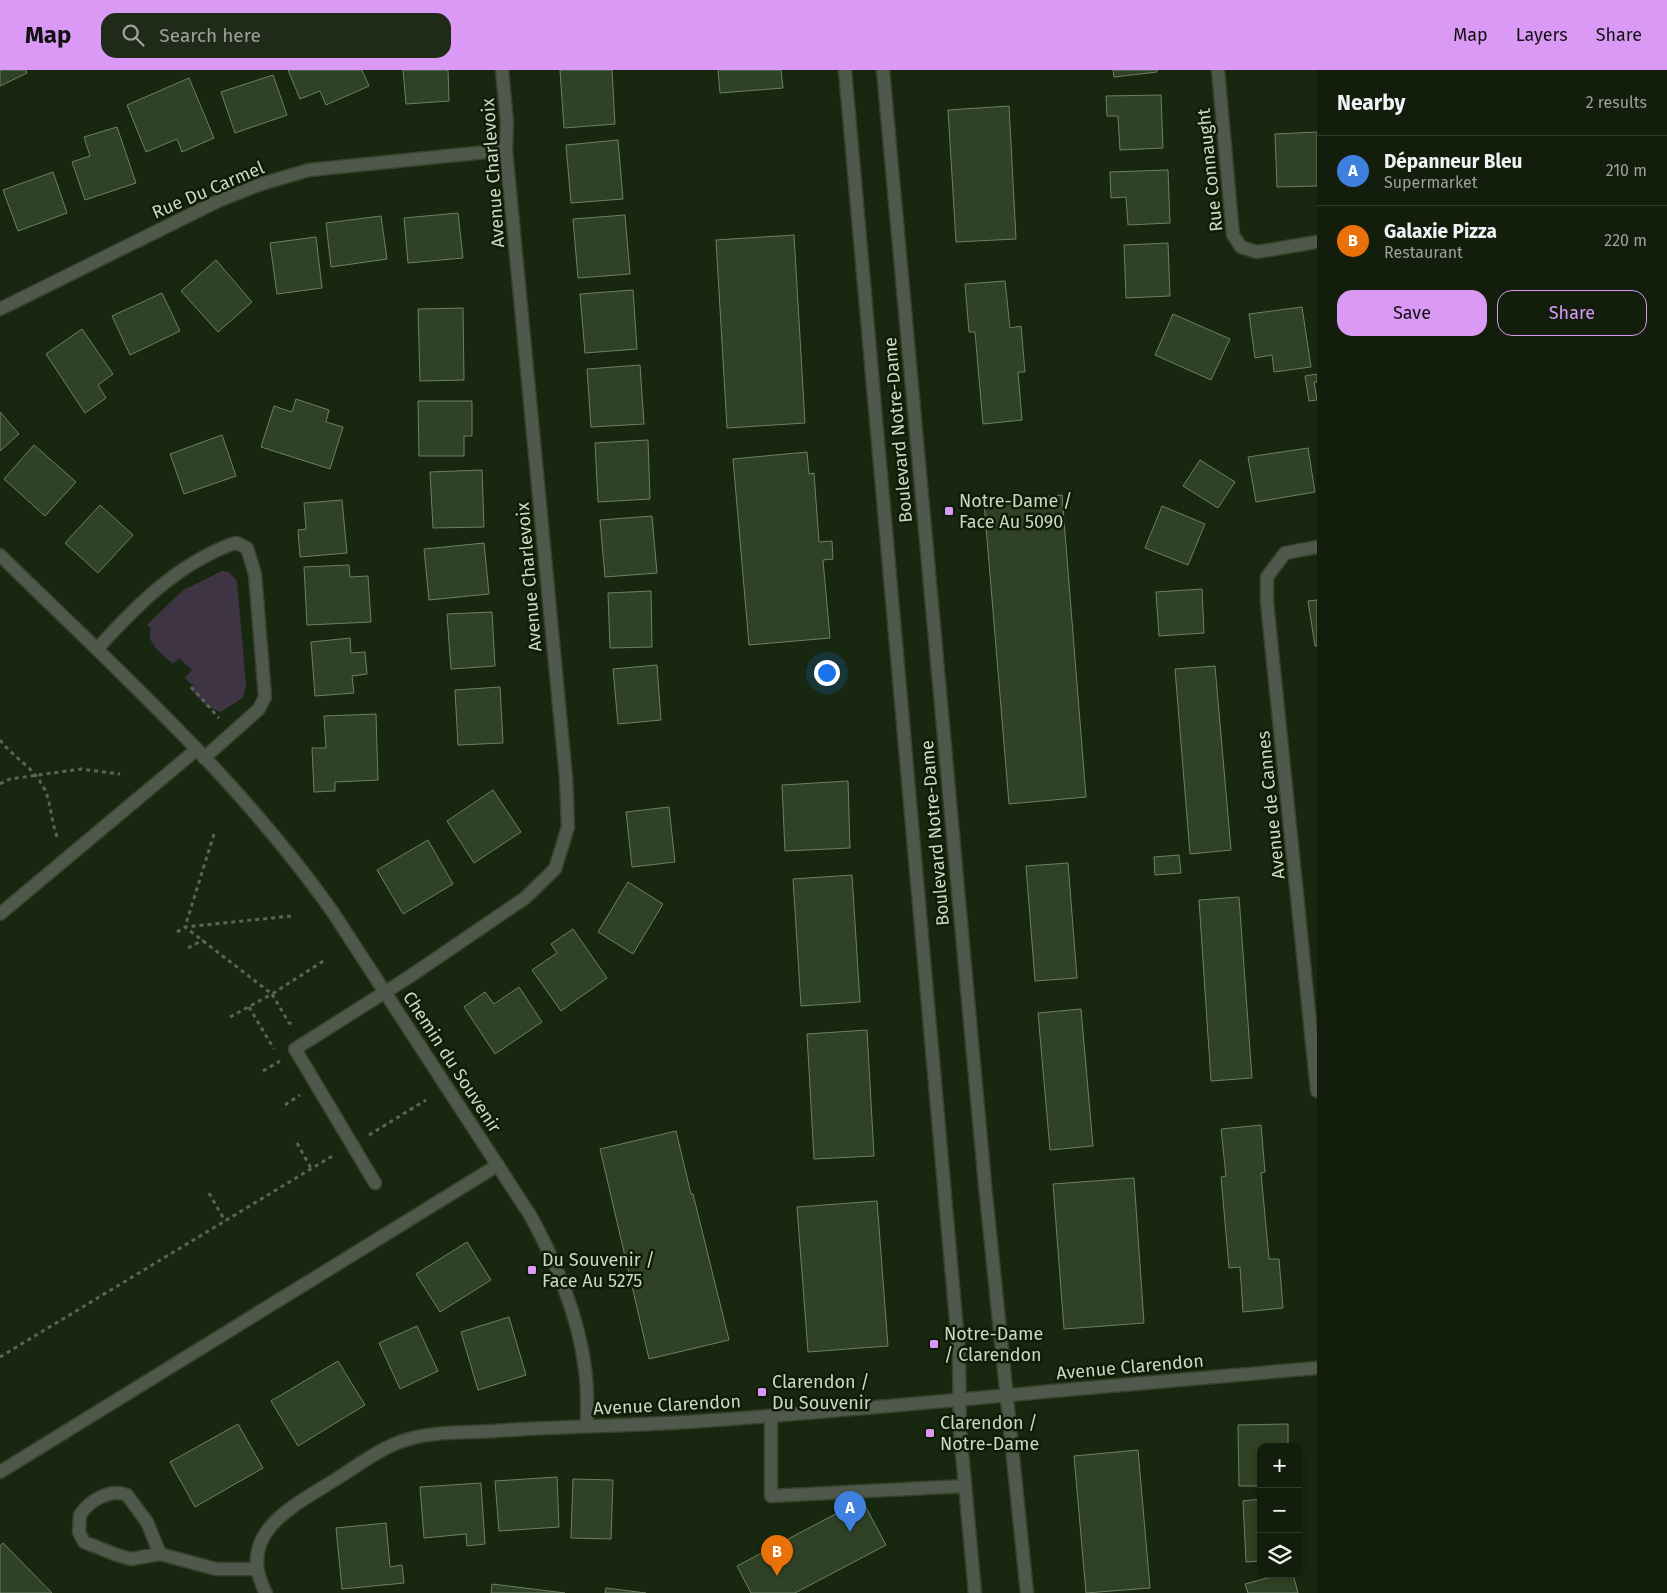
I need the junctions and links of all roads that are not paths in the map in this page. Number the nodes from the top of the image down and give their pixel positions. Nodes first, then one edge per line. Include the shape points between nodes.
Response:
1 (502, 70) edge
2 (845, 70) edge
3 (883, 70) edge
4 (1218, 70) edge
5 (506, 150) junction
6 (1317, 242) edge
7 (0, 309) edge
8 (1317, 547) edge
9 (0, 556) edge
10 (97, 649) junction
11 (200, 754) junction
12 (0, 914) edge
13 (385, 992) junction
14 (1317, 1091) edge
15 (498, 1165) junction
16 (375, 1183) dead end
17 (1317, 1368) edge
18 (1007, 1396) junction
19 (960, 1401) junction
20 (772, 1416) junction
21 (587, 1426) junction
22 (0, 1472) edge
23 (965, 1486) junction
24 (160, 1554) junction
25 (258, 1569) junction
26 (266, 1593) edge
27 (975, 1593) edge
28 (1027, 1593) edge

1 - 5 street, Avenue Charlevoix
2 - 19 street, Boulevard Notre-Dame via 958,1335
3 - 18 street, Boulevard Notre-Dame
4 - 6 street, Rue Connaught via 1233,235 1241,247 1257,252
5 - 7 street, Rue Du Carmel via 309,170 261,184 218,201
5 - 13 street, Avenue Charlevoix via 568,827 555,869 525,898
8 - 14 street, Avenue de Cannes via 1286,553 1267,577
9 - 10 street, Chemin du Souvenir
10 - 11 street, Chemin du Souvenir
10 - 11 street via 175,573 232,544 238,543 247,548 255,574 265,697 259,710
11 - 12 street
11 - 13 street, Chemin du Souvenir via 248,804 308,878
13 - 15 street, Chemin du Souvenir
13 - 16 street, Avenue Charlevoix via 295,1049
15 - 21 street, Chemin du Souvenir via 535,1223 564,1288 585,1368
15 - 22 street
17 - 18 street, Avenue Clarendon
18 - 19 street, Avenue Clarendon
18 - 28 street, Boulevard Notre-Dame
19 - 20 street, Avenue Clarendon
19 - 23 street, Boulevard Notre-Dame
20 - 21 street, Avenue Clarendon
20 - 23 street via 771,1496
21 - 25 street, Avenue Clarendon via 428,1436 398,1443 279,1516 261,1540
23 - 27 street, Boulevard Notre-Dame
24 - 24 street via 147,1522 127,1495 112,1493 93,1502 80,1515 78,1532 89,1545 131,1560
24 - 25 street via 216,1569
25 - 26 street, Avenue Clarendon

